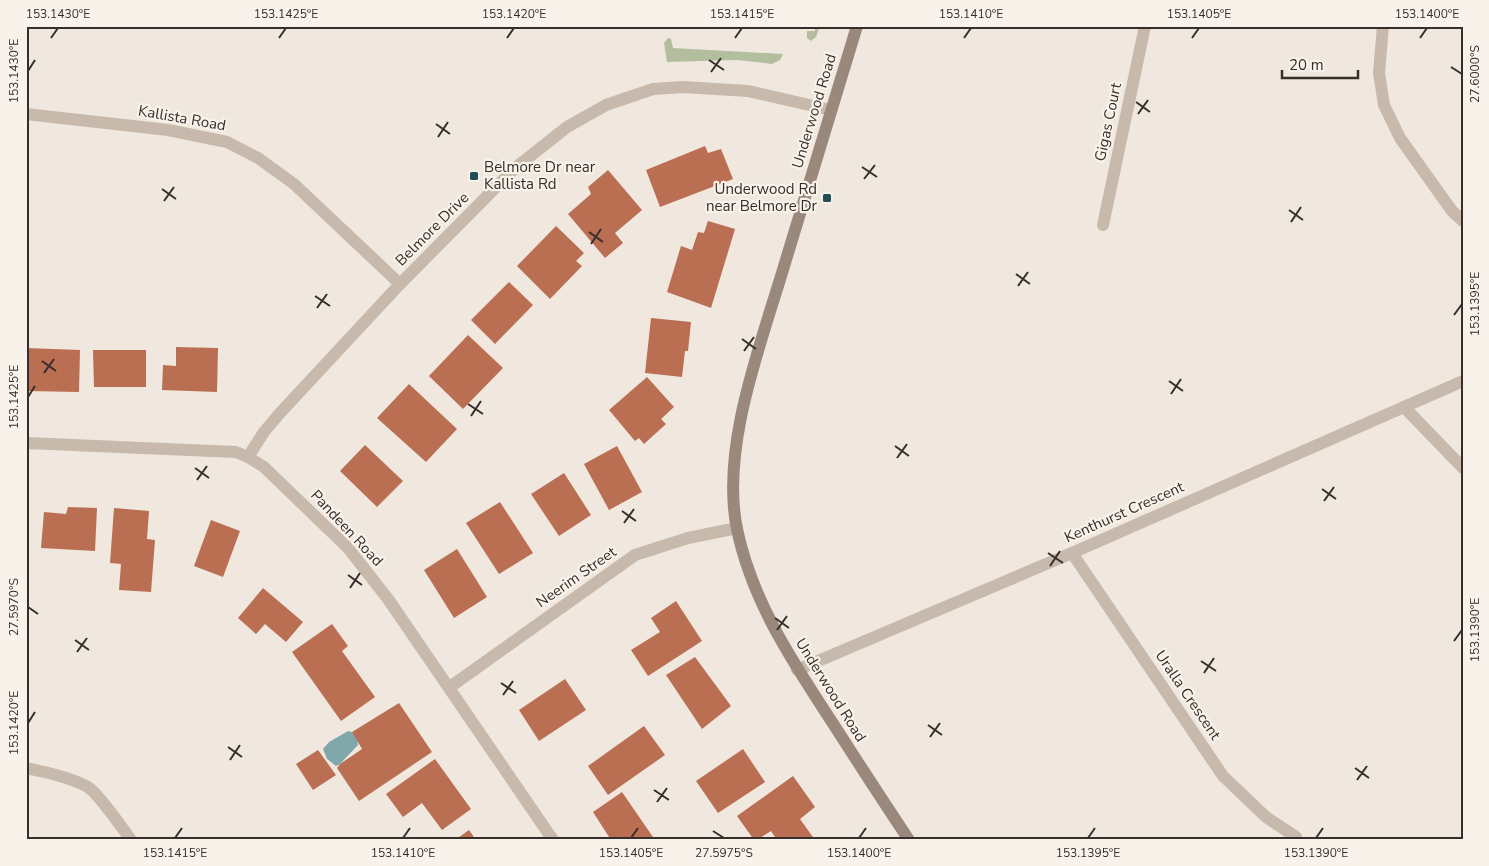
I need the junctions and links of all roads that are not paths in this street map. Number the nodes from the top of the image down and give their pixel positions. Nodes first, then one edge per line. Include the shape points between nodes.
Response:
1 (857, 26) edge
2 (1145, 26) edge
3 (1383, 26) edge
4 (831, 110) junction
5 (26, 114) edge
6 (1463, 222) edge
7 (1103, 225) dead end
8 (400, 284) junction
9 (1463, 381) edge
10 (1404, 407) junction
11 (26, 443) edge
12 (248, 456) junction
13 (1463, 468) edge
14 (737, 528) junction
15 (1072, 553) junction
16 (797, 670) junction
17 (450, 687) junction
18 (26, 768) edge
19 (1296, 837) dead end
20 (131, 840) edge
21 (553, 840) edge
22 (909, 840) edge

1 - 4 street, Underwood Road
2 - 7 street, Gigas Court
3 - 6 street via 1379,73 1384,105 1400,138
4 - 8 street, Belmore Drive via 748,91 683,87 654,89 606,105 567,127 514,169
4 - 14 street, Underwood Road via 746,395 734,474
5 - 8 street, Kallista Road via 168,130 227,142 258,158 294,184
8 - 12 street, Belmore Drive via 280,413
9 - 10 street, Kenthurst Crescent
10 - 13 street
10 - 15 street, Kenthurst Crescent
11 - 12 street, Pandeen Road via 218,450
12 - 17 street, Pandeen Road via 276,477 348,548
14 - 16 street, Underwood Road via 762,606
14 - 17 street, Neerim Street via 688,538 635,555
15 - 16 street, Kenthurst Crescent
15 - 19 street, Uralla Crescent via 1223,776 1266,817
16 - 22 street, Underwood Road
17 - 21 street, Pandeen Road
18 - 20 street via 88,786

